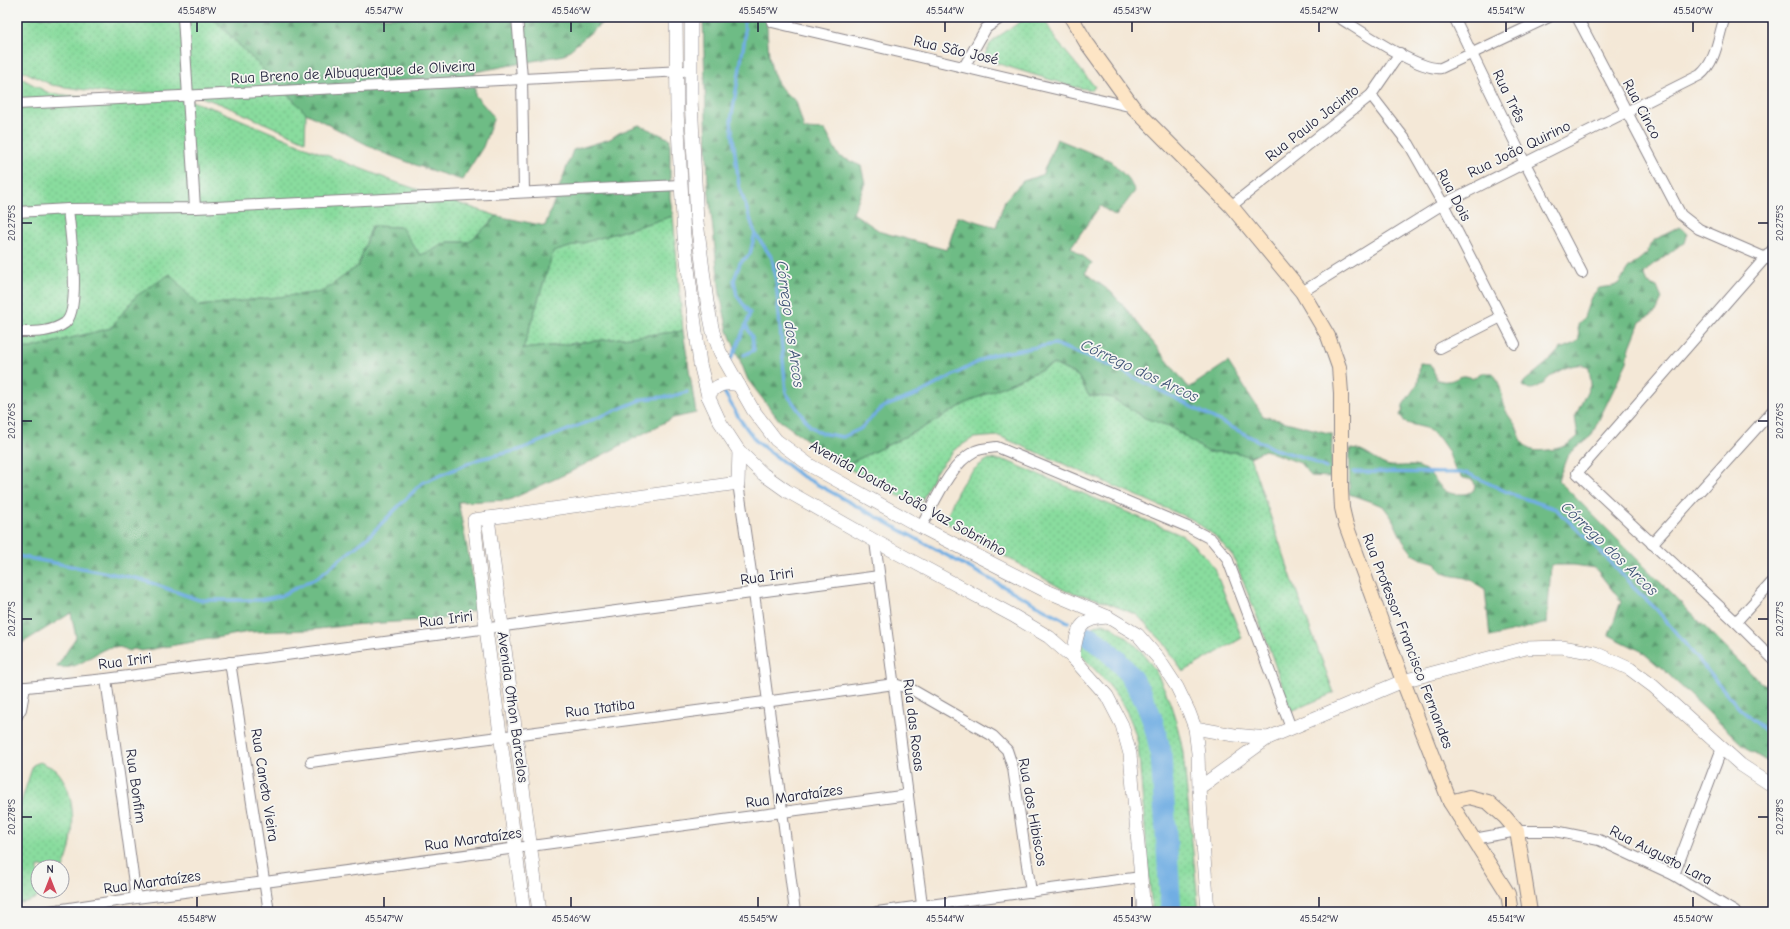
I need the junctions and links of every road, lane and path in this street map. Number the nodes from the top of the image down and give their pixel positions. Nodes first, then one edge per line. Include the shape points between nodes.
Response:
1 (183, 17) edge
2 (517, 17) edge
3 (676, 17) edge
4 (691, 17) edge
5 (1002, 17) edge
6 (1071, 17) edge
7 (1338, 17) edge
8 (1454, 17) edge
9 (1549, 17) edge
10 (1577, 17) edge
11 (1726, 17) edge
12 (772, 22) dead end
13 (1400, 53) junction
14 (1471, 53) junction
15 (964, 68) junction
16 (676, 71) junction
17 (691, 71) junction
18 (522, 78) junction
19 (1371, 95) junction
20 (188, 96) junction
21 (17, 104) edge
22 (1133, 107) junction
23 (1627, 112) junction
24 (1525, 163) junction
25 (680, 185) junction
26 (524, 192) junction
27 (1443, 204) junction
28 (1231, 206) junction
29 (195, 208) junction
30 (68, 209) junction
31 (17, 212) edge
32 (1773, 249) edge
33 (1769, 259) edge
34 (1582, 273) dead end
35 (1302, 292) junction
36 (1501, 317) junction
37 (17, 332) edge
38 (1516, 344) dead end
39 (1440, 348) dead end
40 (739, 385) junction
41 (708, 396) junction
42 (1773, 410) edge
43 (739, 450) junction
44 (738, 483) junction
45 (488, 518) junction
46 (921, 527) junction
47 (875, 541) junction
48 (1652, 544) junction
49 (879, 576) junction
50 (1773, 581) edge
51 (754, 593) junction
52 (1108, 617) junction
53 (1736, 622) junction
54 (502, 626) junction
55 (486, 628) junction
56 (1073, 658) junction
57 (1773, 659) edge
58 (230, 662) junction
59 (106, 679) junction
60 (1404, 681) junction
61 (894, 684) junction
62 (21, 687) edge
63 (768, 702) junction
64 (17, 716) edge
65 (1195, 728) junction
66 (1292, 728) junction
67 (516, 733) junction
68 (502, 735) junction
69 (1268, 738) junction
70 (1722, 748) junction
71 (311, 762) dead end
72 (1773, 786) edge
73 (1199, 788) junction
74 (908, 795) junction
75 (1450, 802) junction
76 (782, 812) junction
77 (1517, 831) junction
78 (1474, 839) junction
79 (531, 846) junction
80 (516, 848) junction
81 (1674, 875) junction
82 (1141, 877) junction
83 (265, 882) junction
84 (1031, 892) junction
85 (136, 898) junction
86 (923, 909) edge
87 (43, 912) edge
88 (269, 912) edge
89 (524, 912) edge
90 (539, 912) edge
91 (795, 912) edge
92 (877, 912) edge
93 (1144, 912) edge
94 (1208, 912) edge
95 (1511, 912) edge
96 (1530, 912) edge
97 (1735, 912) edge

1 - 20 street
2 - 18 street
3 - 16 street
4 - 17 street, Avenida Doutor João Vaz Sobrinho
5 - 15 street via 986,28
6 - 22 main road
7 - 13 street
8 - 14 street, Rua Três
9 - 14 street
10 - 23 street, Rua Cinco
11 - 23 street, Rua João Quirino via 1712,62 1707,70
12 - 15 street, Rua São José
13 - 14 street via 1434,69
13 - 19 street, Rua Paulo Jacinto
14 - 24 street, Rua Três
15 - 22 street, Rua São José
16 - 17 street, Rua Breno de Albuquerque de Oliveira
16 - 18 street, Rua Breno de Albuquerque de Oliveira
16 - 25 street
17 - 40 street, Avenida Doutor João Vaz Sobrinho via 697,222 707,302 720,352
18 - 20 street, Rua Breno de Albuquerque de Oliveira
18 - 26 street
19 - 27 street, Rua Dois via 1409,144
19 - 28 street, Rua Paulo Jacinto
20 - 21 street, Rua Breno de Albuquerque de Oliveira
20 - 29 street
22 - 28 main road
23 - 24 street, Rua João Quirino
23 - 33 street, Rua Cinco via 1681,214 1699,229
24 - 27 street, Rua João Quirino
24 - 34 street, Rua Três
25 - 26 street
25 - 41 street via 695,337
26 - 29 street
27 - 35 street, Rua João Quirino
27 - 36 street, Rua Dois
28 - 35 main road
29 - 30 street
30 - 31 street
30 - 37 street via 75,280 73,309 66,322 44,331
32 - 33 street
33 - 48 street via 1577,473
35 - 60 main road, Rua Professor Francisco Fernandes via 1328,336 1339,367 1342,508
36 - 38 street, Rua Dois
36 - 39 street
40 - 41 street via 722,384 713,389
40 - 46 street, Avenida Doutor João Vaz Sobrinho via 752,410 776,440 811,466
41 - 43 street via 720,422
42 - 48 street
43 - 44 street
43 - 47 street via 763,474 787,491
44 - 45 street, Avenida Othon Barcelos
44 - 51 street
45 - 54 street, Avenida Othon Barcelos
45 - 55 street, Avenida Othon Barcelos via 474,522
46 - 52 street, Avenida Doutor João Vaz Sobrinho via 1042,589
46 - 66 street via 950,474 960,462 976,450 997,447 1211,538 1227,558
47 - 49 street, Rua das Rosas
47 - 56 street via 1012,615 1048,637
48 - 53 street
49 - 51 street, Rua Iriri
49 - 61 street, Rua das Rosas
50 - 53 street
51 - 54 street, Rua Iriri
51 - 63 street
52 - 56 street via 1086,621 1080,627
52 - 65 street, Avenida Doutor João Vaz Sobrinho via 1138,635 1158,658 1177,687
53 - 57 street
54 - 55 street, Rua Iriri
54 - 67 street, Avenida Othon Barcelos
55 - 58 street, Rua Iriri
55 - 68 street, Avenida Othon Barcelos
56 - 82 street via 1106,696 1122,725 1130,754
58 - 59 street, Rua Iriri
58 - 83 street, Rua Caneto Vieira
59 - 62 street, Rua Iriri
59 - 85 street, Rua Bonfim
60 - 66 street
60 - 70 street via 1526,648 1562,647 1595,653 1630,669 1653,686
60 - 75 main road, Rua Professor Francisco Fernandes
61 - 63 street, Rua Itatiba
61 - 74 street, Rua das Rosas
61 - 84 street, Rua dos Hibiscos via 912,688 993,736 1007,750 1013,768
62 - 64 street via 21,709
63 - 67 street, Rua Itatiba
63 - 76 street
65 - 69 street
65 - 73 street, Avenida Doutor João Vaz Sobrinho
66 - 69 street
67 - 68 street, Rua Itatiba
67 - 79 street, Avenida Othon Barcelos
68 - 71 street, Rua Itatiba
68 - 80 street, Avenida Othon Barcelos
69 - 73 street
70 - 72 street via 1741,765
70 - 81 street
73 - 94 street, Avenida Doutor João Vaz Sobrinho
74 - 76 street, Rua Marataízes
74 - 86 street, Rua das Rosas
75 - 77 main road via 1469,797 1488,802
75 - 78 main road, Rua Professor Francisco Fernandes
76 - 79 street, Rua Marataízes
76 - 91 street
77 - 78 street, Rua Augusto Lara
77 - 81 street, Rua Augusto Lara via 1555,831 1599,840
77 - 96 main road
78 - 95 main road, Rua Professor Francisco Fernandes via 1508,894
79 - 80 street, Rua Marataízes
79 - 90 street, Avenida Othon Barcelos
80 - 83 street, Rua Marataízes
80 - 89 street, Avenida Othon Barcelos
81 - 97 street, Rua Augusto Lara
82 - 84 street
82 - 93 street
83 - 85 street, Rua Marataízes
83 - 88 street, Rua Caneto Vieira
84 - 86 street
85 - 87 street, Rua Marataízes
86 - 92 street

